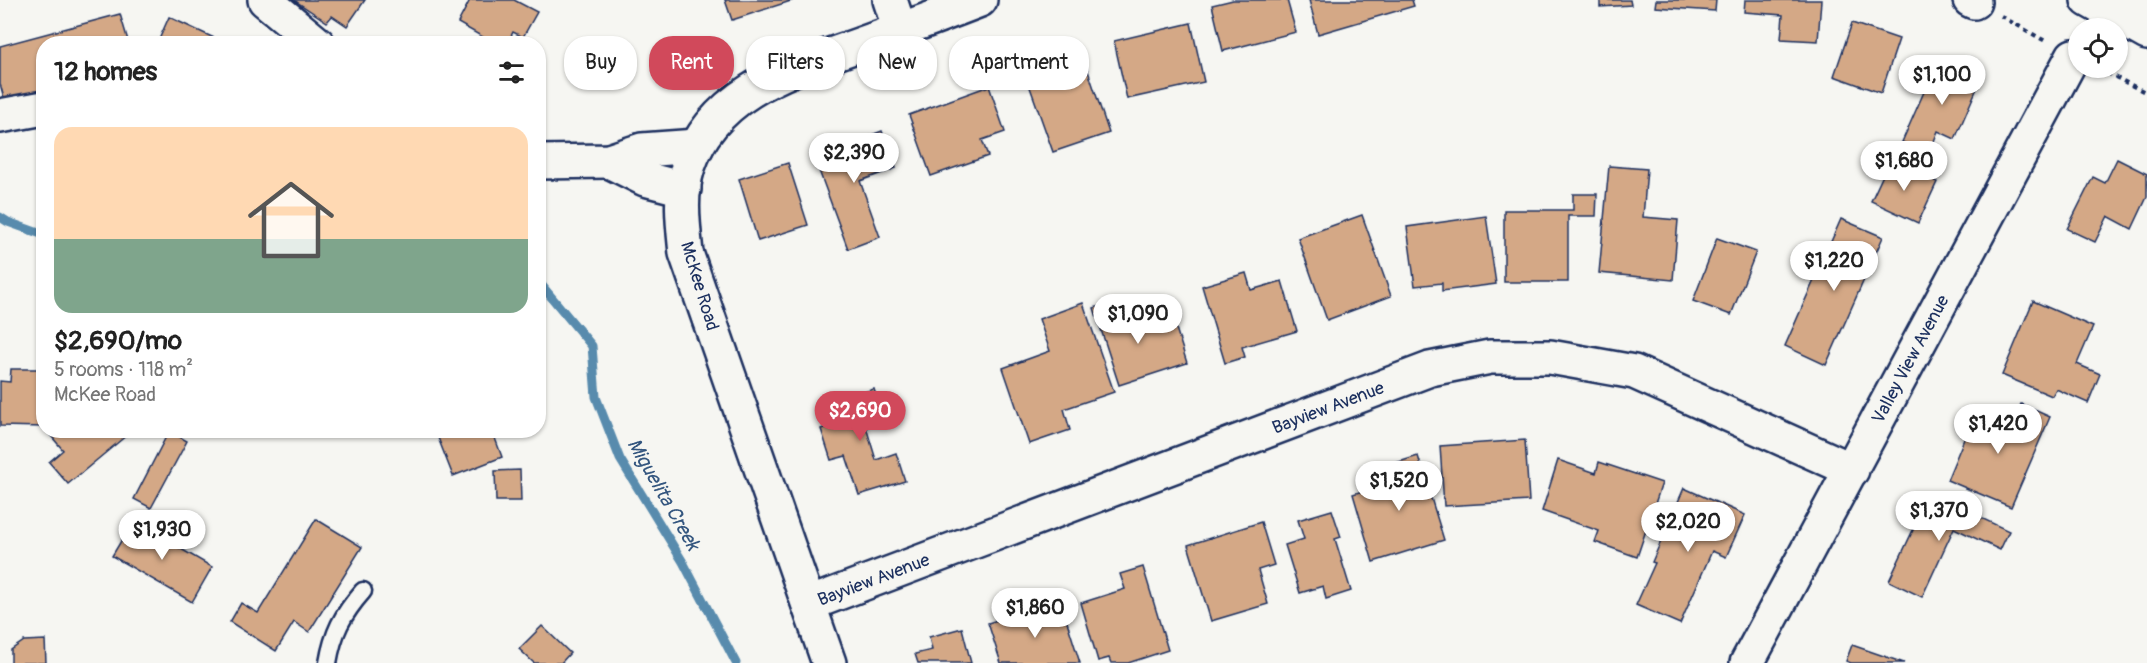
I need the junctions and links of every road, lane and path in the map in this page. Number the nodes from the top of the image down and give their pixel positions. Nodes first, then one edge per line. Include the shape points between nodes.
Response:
1 (265, 0) edge
2 (980, 0) edge
3 (1972, 1) edge
4 (2095, 2) edge
5 (2147, 10) edge
6 (895, 15) edge
7 (2147, 33) edge
8 (308, 36) edge
9 (2068, 53) edge
10 (2075, 78) edge
11 (2117, 78) edge
12 (2147, 93) edge
13 (36, 109) edge
14 (0, 116) edge
15 (697, 146) junction
16 (609, 161) junction
17 (546, 162) edge
18 (684, 189) junction
19 (1852, 470) junction
20 (363, 591) dead end
21 (809, 604) junction
22 (328, 663) edge
23 (829, 663) edge
24 (1747, 663) edge

1 - 8 street
2 - 6 street, McKee Road
3 - 9 path
4 - 5 street
4 - 7 street
6 - 15 street, McKee Road via 740,97 712,124
10 - 19 street, Valley View Avenue
11 - 12 path
13 - 14 street
15 - 16 street via 642,150
15 - 18 street, McKee Road
16 - 17 street
16 - 18 street via 645,179
18 - 21 street, McKee Road via 686,253
19 - 21 street, Bayview Avenue via 1634,372 1550,357 1490,357 1430,369
19 - 24 street, Valley View Avenue
20 - 22 lane via 346,610 332,641
21 - 23 street, McKee Road

